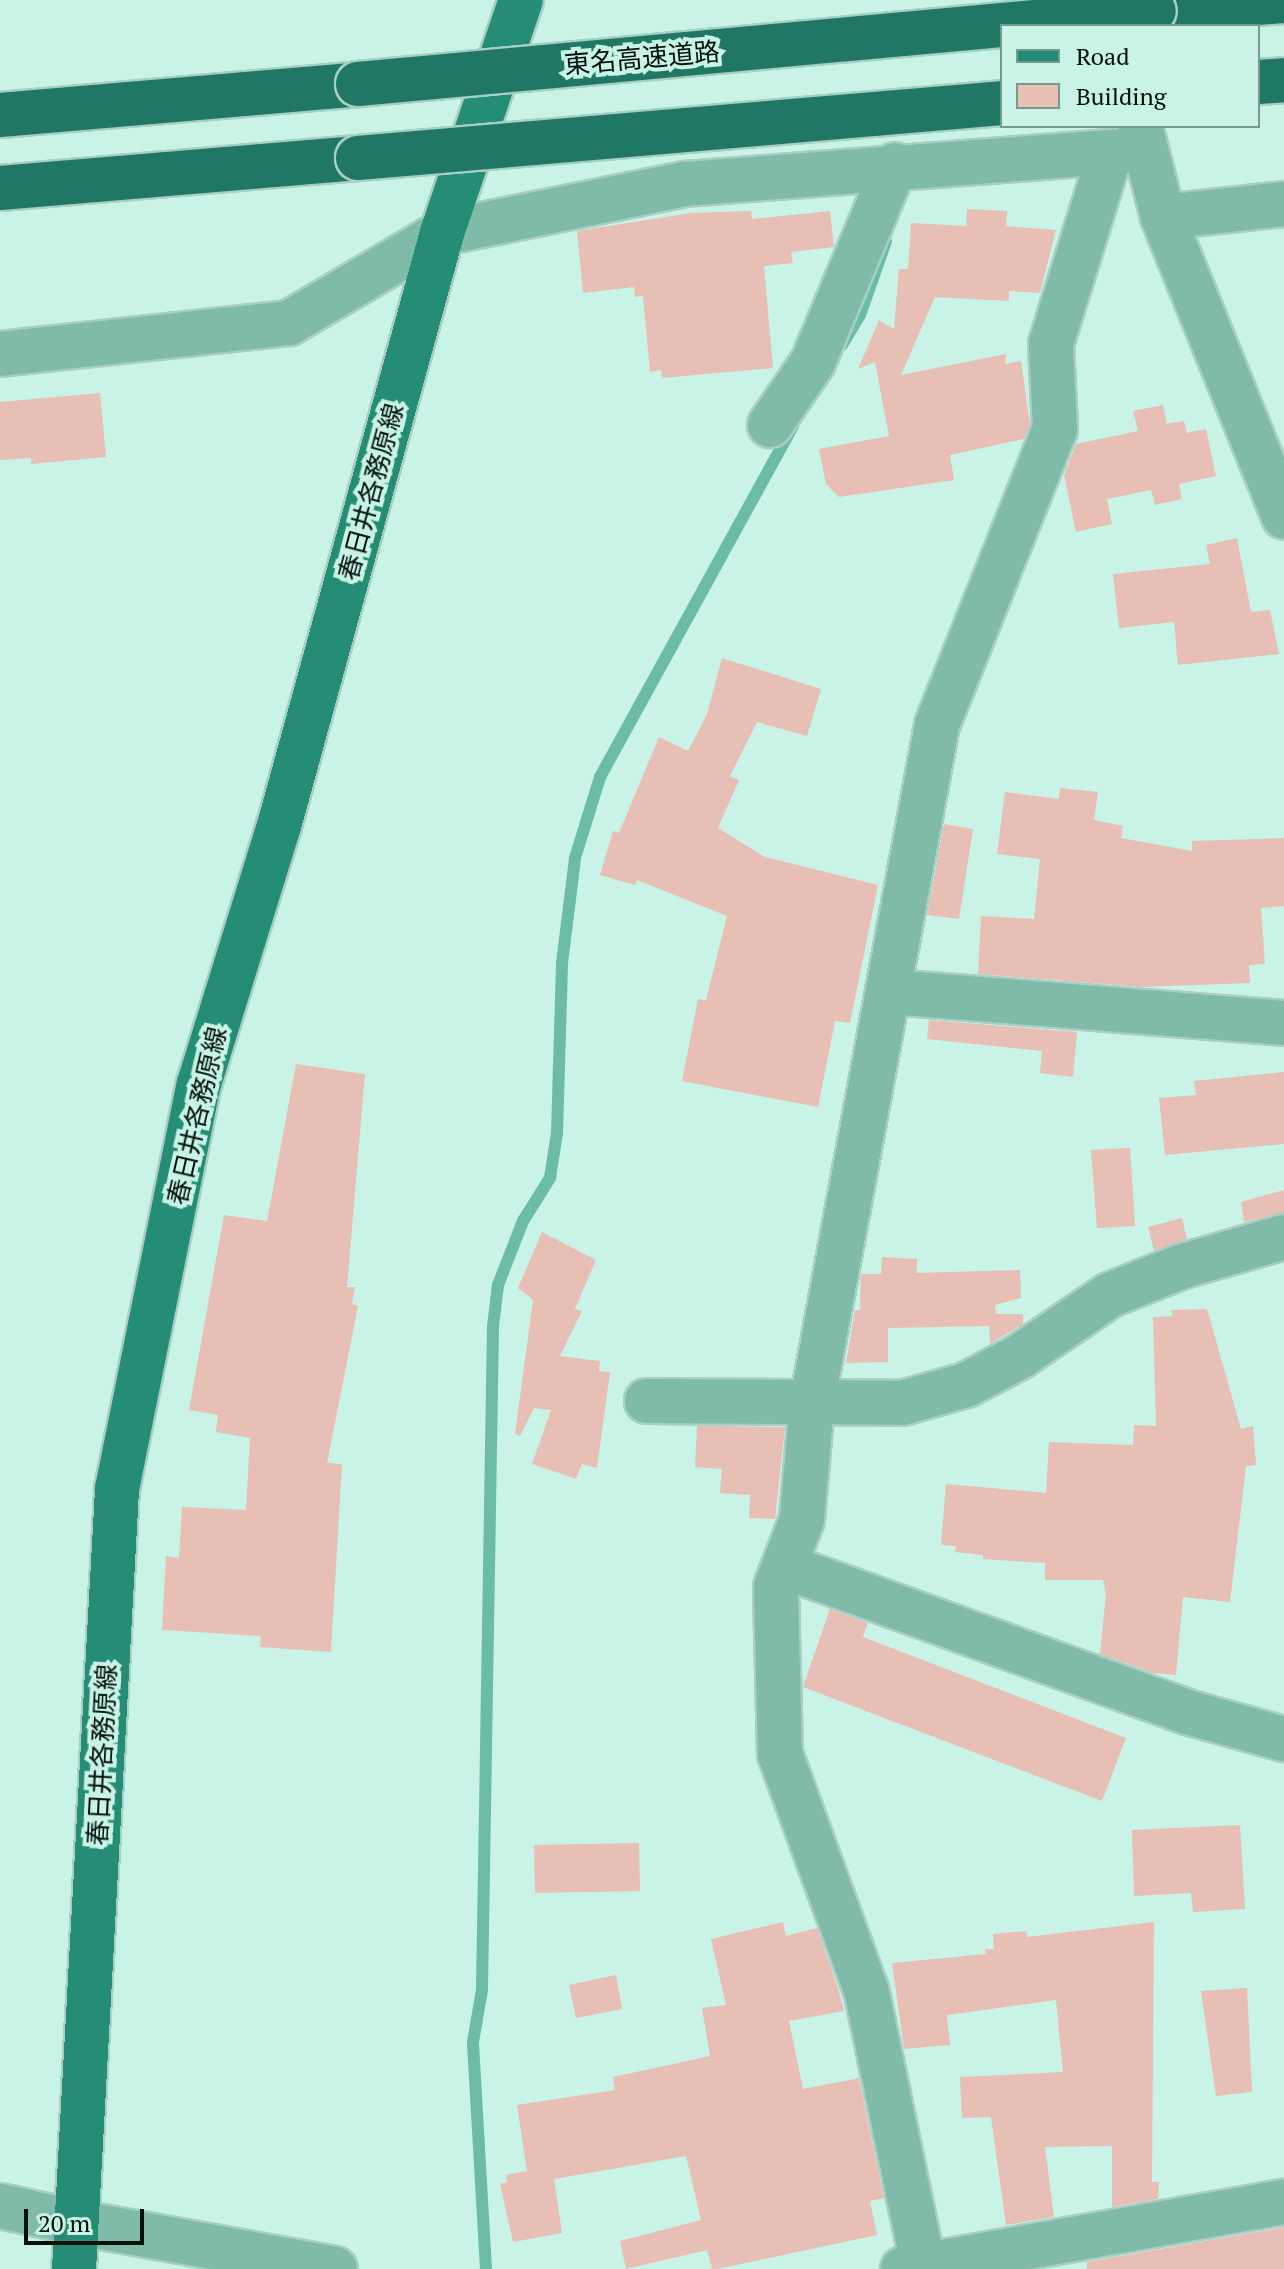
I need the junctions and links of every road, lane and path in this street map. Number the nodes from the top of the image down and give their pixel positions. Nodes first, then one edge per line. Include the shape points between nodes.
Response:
1 (521, 0) edge
2 (1284, 1) edge
3 (1130, 12) edge
4 (1000, 24) edge
5 (1001, 24) edge
6 (1284, 80) edge
7 (1260, 82) edge
8 (1000, 103) edge
9 (0, 115) edge
10 (1131, 143) edge
11 (895, 165) junction
12 (0, 188) edge
13 (1284, 204) edge
14 (1163, 217) junction
15 (442, 233) junction
16 (0, 354) edge
17 (770, 425) dead end
18 (1284, 516) edge
19 (891, 992) junction
20 (1284, 1023) edge
21 (1284, 1237) edge
22 (647, 1401) dead end
23 (812, 1403) junction
24 (784, 1566) junction
25 (1284, 1739) edge
26 (1284, 2202) edge
27 (0, 2206) edge
28 (74, 2222) junction
29 (924, 2268) edge
30 (74, 2269) edge
31 (335, 2269) edge
32 (903, 2269) edge

1 - 15 main road, 春日井各務原線
2 - 3 highway, 東名高速道路
3 - 5 highway, 東名高速道路, bridge
4 - 9 highway, 東名高速道路, bridge
6 - 7 highway
8 - 12 highway, bridge
10 - 11 street
10 - 14 street
10 - 19 street via 1051,344 1055,429 937,725
11 - 15 street via 685,184
11 - 17 street via 813,362
13 - 14 street
14 - 18 street
15 - 16 street via 289,323
15 - 28 main road, 春日井各務原線 via 279,826 199,1084 117,1489
19 - 20 street
19 - 23 street
21 - 23 street via 1183,1266 1110,1295 1019,1357 966,1385 902,1403
22 - 23 street
23 - 24 street via 802,1519
24 - 25 street via 1187,1712
24 - 29 street via 776,1587 780,1754 866,1990
26 - 29 street
27 - 28 street
28 - 30 main road, 春日井各務原線
28 - 31 street
29 - 32 street

